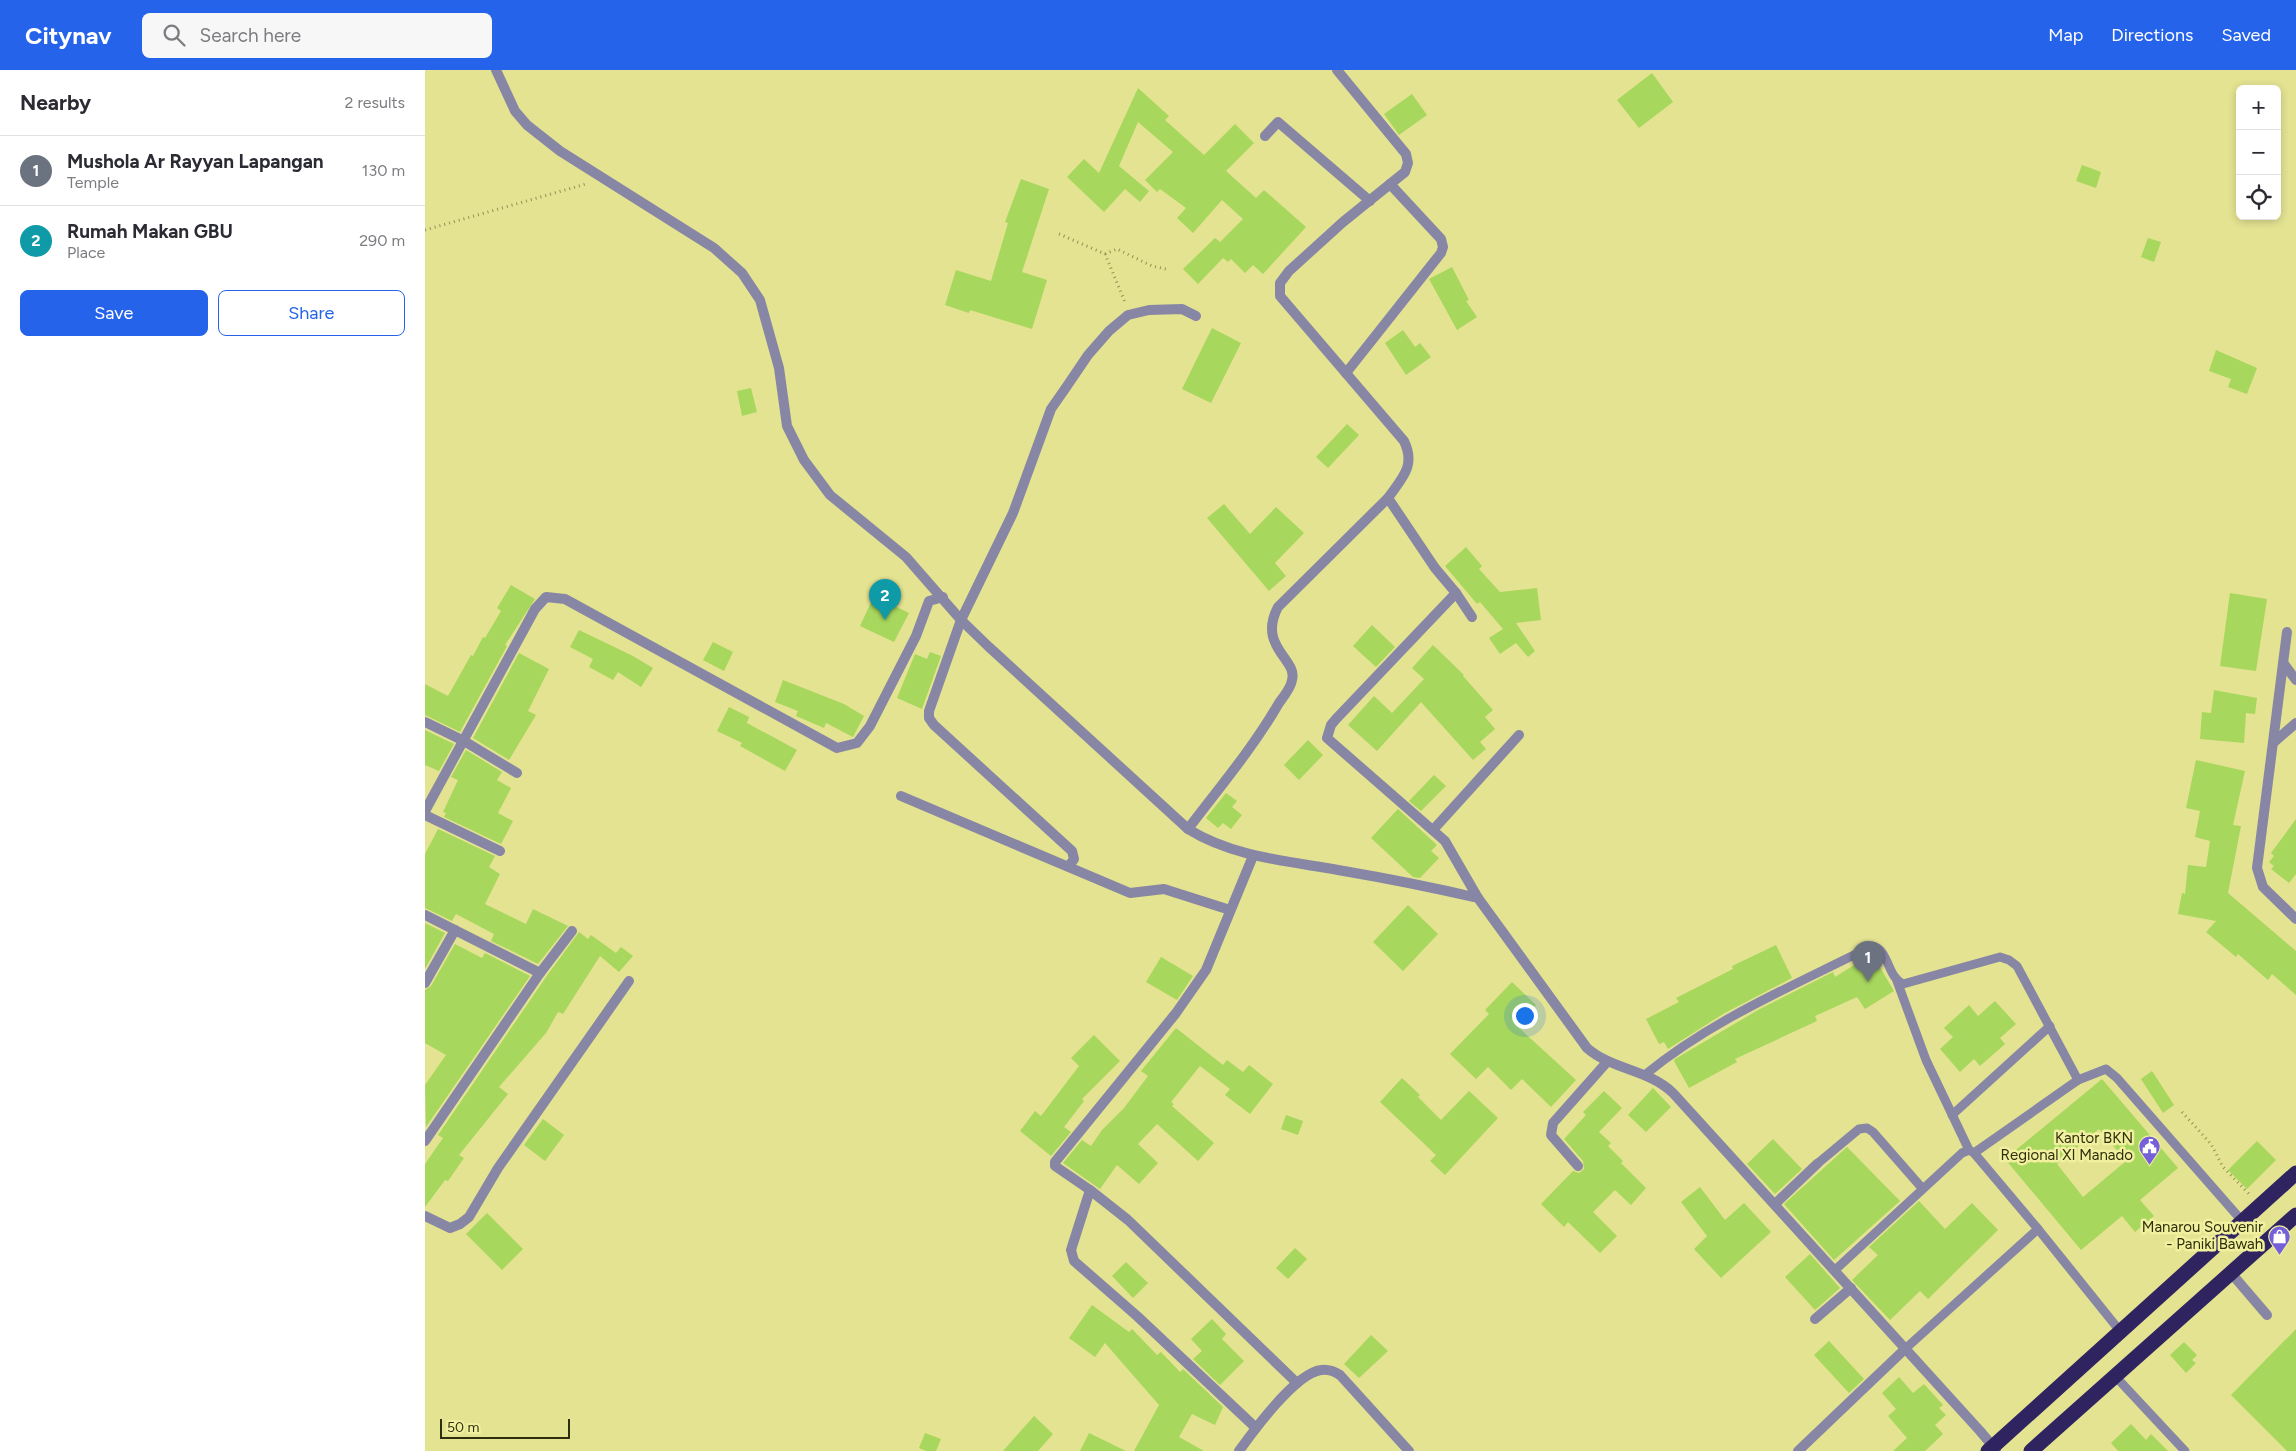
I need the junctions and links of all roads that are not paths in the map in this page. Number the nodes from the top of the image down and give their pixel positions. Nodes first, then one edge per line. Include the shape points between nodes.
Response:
1 (496, 70) edge
2 (1337, 70) edge
3 (1265, 136) dead end
4 (1390, 184) junction
5 (1369, 201) junction
6 (1196, 316) dead end
7 (1345, 373) junction
8 (1388, 498) junction
9 (1456, 594) junction
10 (943, 597) junction
11 (1472, 617) dead end
12 (961, 620) junction
13 (2287, 632) dead end
14 (2284, 664) junction
15 (2296, 680) edge
16 (425, 722) edge
17 (2296, 723) edge
18 (1519, 735) dead end
19 (464, 741) junction
20 (2273, 743) junction
21 (517, 773) dead end
22 (901, 796) dead end
23 (425, 811) edge
24 (425, 815) edge
25 (1188, 829) junction
26 (1433, 830) junction
27 (500, 851) dead end
28 (1253, 856) junction
29 (1069, 866) junction
30 (1478, 898) junction
31 (1230, 910) junction
32 (425, 915) edge
33 (2296, 919) edge
34 (455, 930) junction
35 (572, 931) dead end
36 (540, 973) junction
37 (629, 981) dead end
38 (1897, 981) junction
39 (425, 983) edge
40 (2050, 1026) junction
41 (1607, 1062) junction
42 (1646, 1074) junction
43 (2078, 1080) junction
44 (1953, 1115) junction
45 (425, 1141) edge
46 (1971, 1151) junction
47 (1817, 1164) joint
48 (1578, 1166) dead end
49 (2296, 1173) edge
50 (1922, 1188) junction
51 (1090, 1190) junction
52 (1775, 1204) junction
53 (2296, 1215) edge
54 (425, 1216) edge
55 (2243, 1222) junction
56 (2038, 1229) junction
57 (1835, 1270) junction
58 (2231, 1273) junction
59 (1851, 1288) junction
60 (2267, 1315) dead end
61 (1815, 1320) dead end
62 (2120, 1331) junction
63 (1905, 1349) junction
64 (2115, 1376) junction
65 (1297, 1383) junction
66 (1256, 1428) junction
67 (1992, 1449) edge
68 (1239, 1451) edge
69 (1409, 1451) edge
70 (1798, 1451) edge
71 (2031, 1451) edge
72 (2185, 1451) edge

1 - 10 street via 515,111 527,125 560,151 714,248 742,273 759,300 779,368 787,426 804,460 831,495 906,557
2 - 4 street via 1406,154 1405,172
3 - 5 street via 1278,122
4 - 5 street
4 - 7 street via 1441,239 1443,247 1394,315
5 - 7 street via 1289,271 1279,289 1279,296
6 - 12 street via 1182,309 1149,310 1128,315 1088,355 1051,409 1013,513
7 - 8 street via 1409,452 1406,471
8 - 9 street
8 - 25 street via 1278,607 1272,618 1272,636 1291,671 1292,682 1270,720
9 - 11 street
9 - 26 street via 1336,719 1327,738
10 - 12 street
10 - 19 street via 929,601 916,636 870,726 857,743 846,747 837,748 824,742 565,599 546,597 535,609
12 - 25 street
12 - 29 street via 929,718 1072,851 1075,856
13 - 14 street
14 - 15 street
14 - 20 street
16 - 19 street
17 - 20 street
18 - 26 street
19 - 21 street
19 - 23 street
20 - 33 street via 2257,868 2263,887
22 - 29 street
24 - 27 street
25 - 28 street via 1209,842
26 - 30 street via 1445,841
28 - 30 street via 1416,883
28 - 31 street
29 - 31 street via 1133,894 1164,889
30 - 41 street via 1587,1048
31 - 51 street via 1201,977 1165,1028 1055,1162 1056,1168
32 - 34 street
34 - 36 street
34 - 39 street
35 - 36 street
36 - 45 street
37 - 54 street via 498,1168 469,1216 449,1228
38 - 40 lane via 1903,984 2000,957 2017,966
38 - 42 lane via 1881,951 1872,946 1709,1029
38 - 44 lane via 1926,1060
40 - 43 lane
40 - 44 lane
41 - 42 street
41 - 48 street via 1551,1129 1551,1135
42 - 52 street via 1673,1093
43 - 46 lane
43 - 55 lane via 2095,1072 2112,1072
44 - 46 lane
46 - 50 lane via 1962,1153
46 - 56 lane
47 - 50 lane via 1859,1129 1867,1128
47 - 52 street
49 - 55 highway
50 - 57 lane
51 - 65 street via 1128,1220
51 - 66 street via 1071,1250 1074,1261
52 - 57 street
53 - 58 highway
55 - 62 highway
56 - 62 lane
56 - 63 lane
57 - 59 street
58 - 60 street
58 - 64 highway
59 - 61 street
59 - 63 street
62 - 67 highway
63 - 67 street
63 - 70 street
64 - 71 highway
64 - 72 lane
65 - 66 street
65 - 69 street via 1309,1374 1332,1370
66 - 68 street

